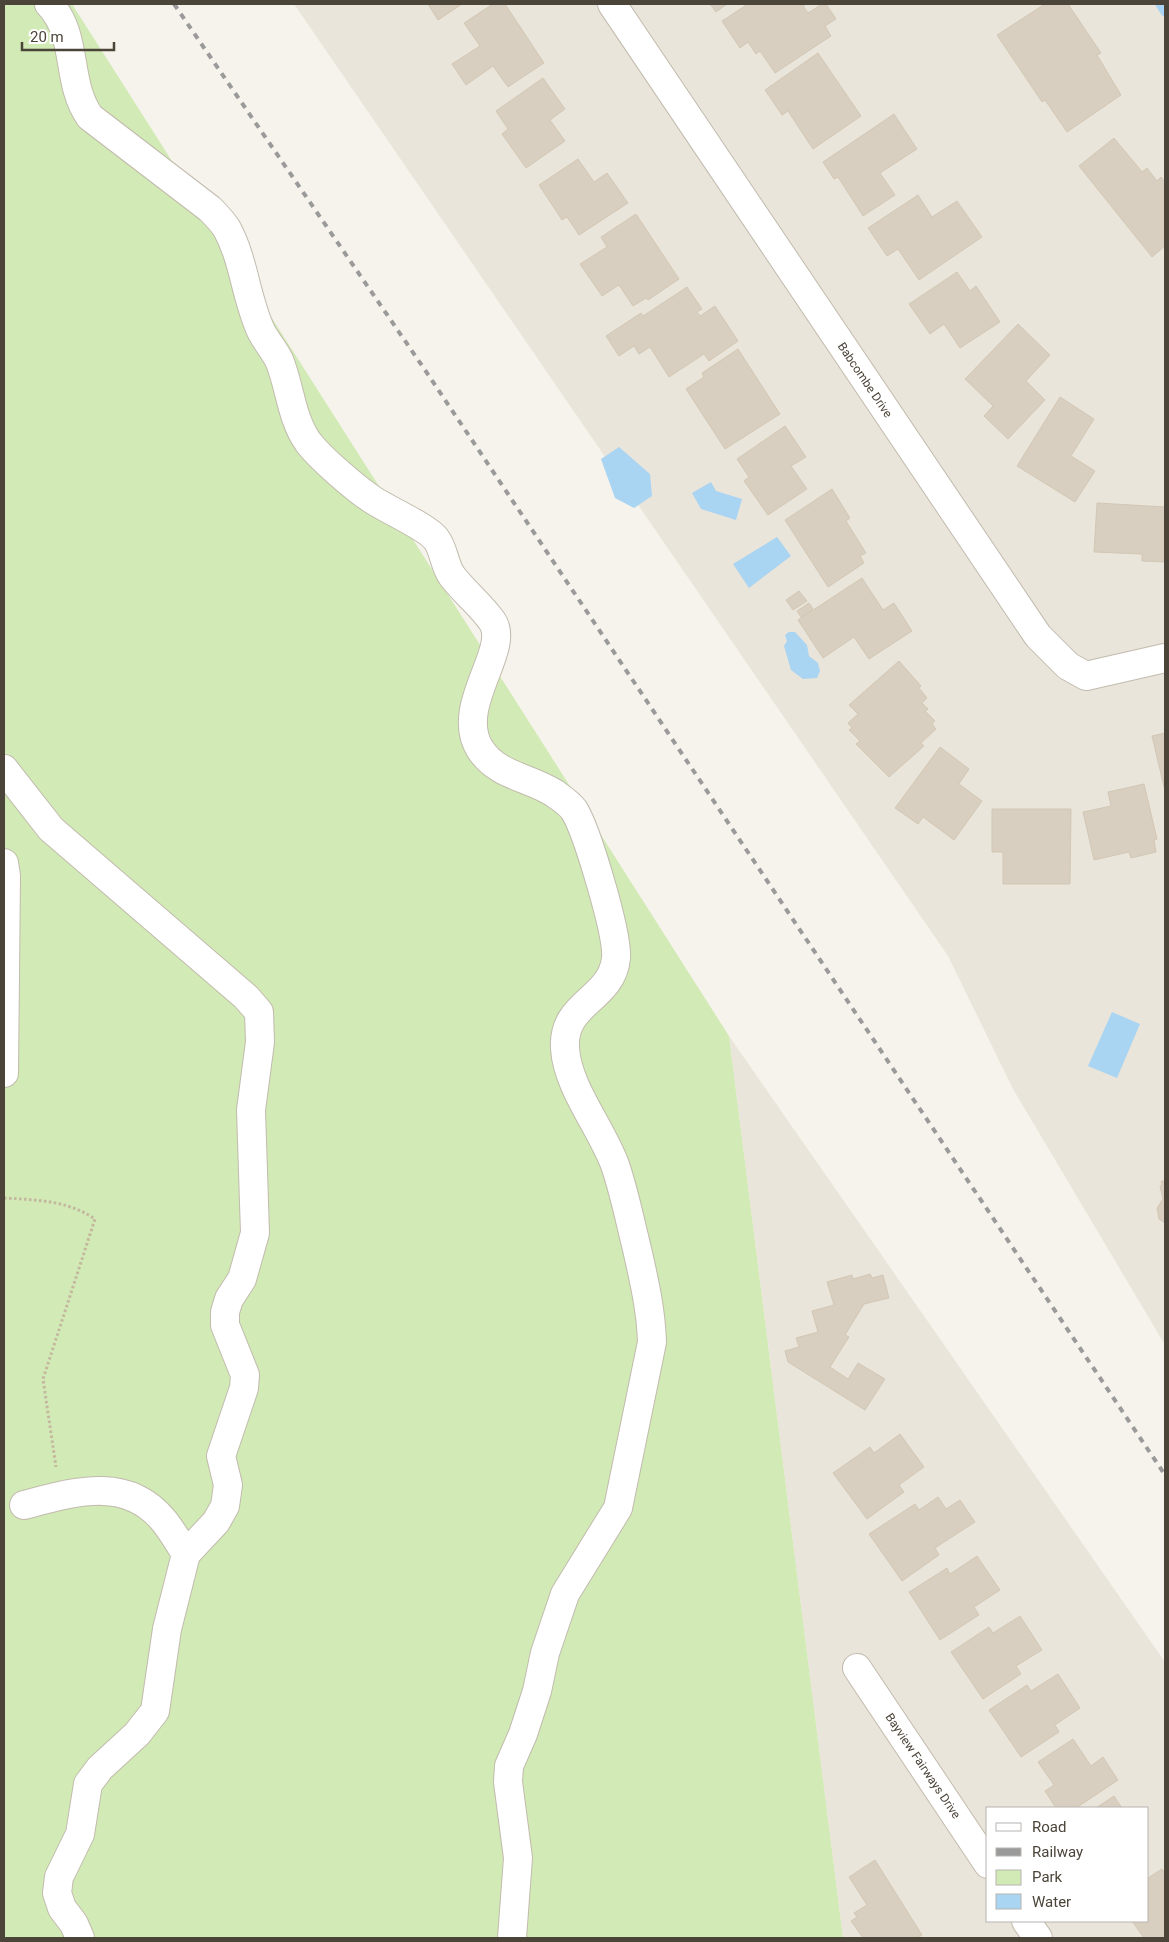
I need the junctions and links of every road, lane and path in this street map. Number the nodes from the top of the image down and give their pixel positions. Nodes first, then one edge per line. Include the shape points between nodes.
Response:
1 (49, 4) edge
2 (612, 4) edge
3 (1165, 658) edge
4 (4, 768) edge
5 (4, 863) edge
6 (4, 1073) edge
7 (4, 1198) edge
8 (57, 1474) dead end
9 (24, 1505) dead end
10 (186, 1554) junction
11 (857, 1668) dead end
12 (986, 1861) edge
13 (1027, 1922) edge
14 (80, 1938) edge
15 (512, 1938) edge
16 (1038, 1938) edge

1 - 15 street via 65,28 75,85 81,104 90,117 210,209 226,227 250,301 262,332 278,358 296,417 308,441 370,498 436,538 450,573 494,624 496,638 493,651 474,704 474,739 496,767 544,787 572,807 604,892 616,957 606,986 572,1016 566,1027 565,1048 575,1084 615,1165 652,1318 652,1342 618,1508 565,1594 523,1734 509,1766 508,1782 518,1858
2 - 3 street, Babcombe Drive via 1038,636 1068,666 1086,676
4 - 10 street via 51,829 265,1013 251,1110 255,1233 242,1279 225,1312 225,1326 245,1375 244,1388 221,1456 228,1485 225,1506 216,1522
5 - 6 street
7 - 8 path via 56,1202 82,1210 95,1219 43,1379
9 - 10 street via 74,1492 111,1491 133,1495 164,1520
10 - 14 street via 167,1629 155,1711 88,1784 80,1834 59,1877 57,1893 62,1908
11 - 12 street, Bayview Fairways Drive
13 - 16 street

